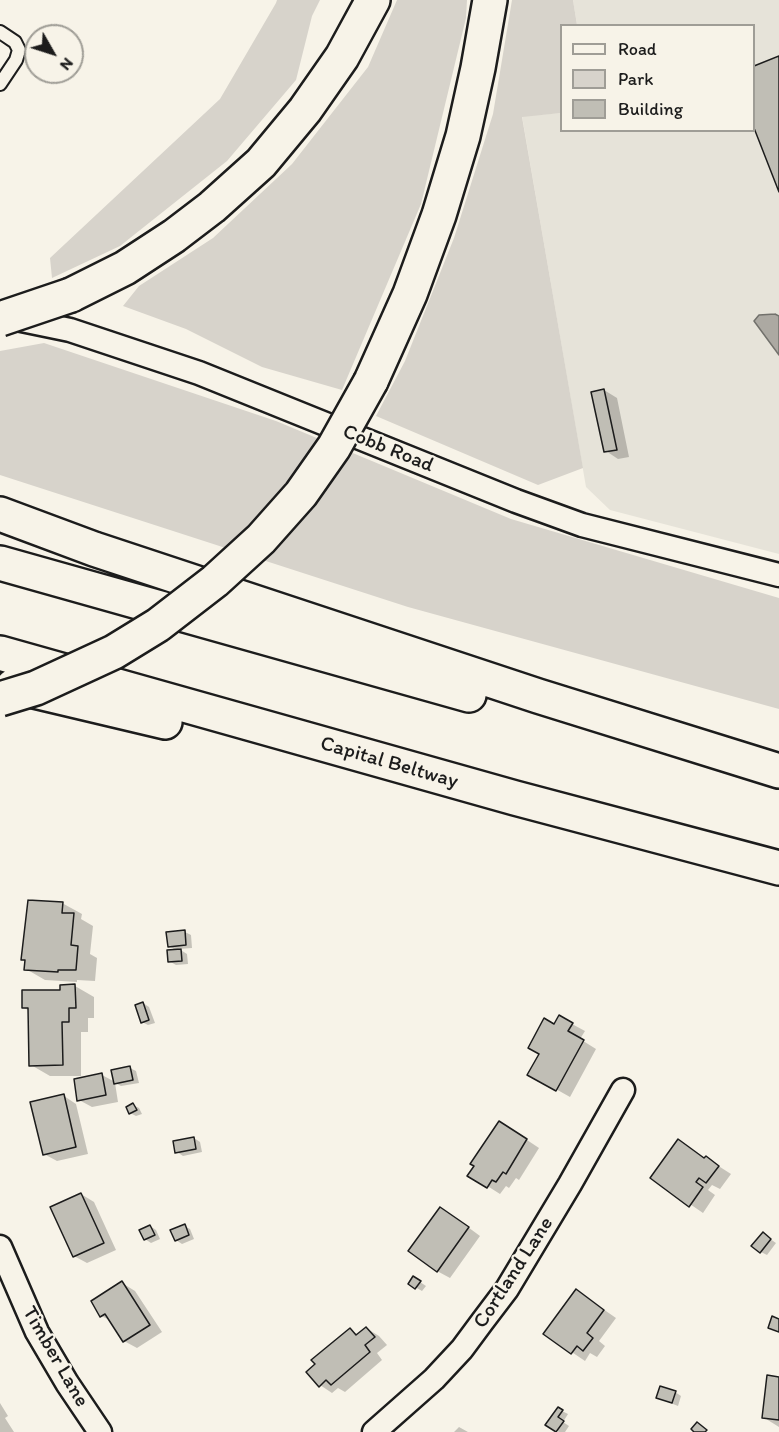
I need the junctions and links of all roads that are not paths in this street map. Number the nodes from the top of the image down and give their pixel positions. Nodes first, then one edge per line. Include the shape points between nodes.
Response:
1 (373, 0) edge
2 (490, 0) edge
3 (0, 32) edge
4 (0, 84) edge
5 (0, 317) edge
6 (0, 514) edge
7 (0, 563) edge
8 (779, 575) edge
9 (0, 653) edge
10 (0, 683) edge
11 (0, 699) edge
12 (779, 771) edge
13 (779, 777) edge
14 (515, 798) junction
15 (779, 868) edge
16 (622, 1090) dead end
17 (0, 1247) edge
18 (100, 1432) edge
19 (374, 1432) edge

1 - 5 highway, bridge via 342,57 305,110 261,163 212,207 125,268 71,295
2 - 11 highway, bridge via 463,136 439,215 410,294 371,381 334,447 301,494 261,539 158,625 114,652 36,688
3 - 4 lane via 15,42 19,50
5 - 8 street, Cobb Road via 70,330 199,372 582,525
6 - 12 highway via 538,696
7 - 13 highway
9 - 14 highway, Capital Beltway
10 - 14 highway
14 - 15 highway, Capital Beltway
16 - 19 street, Cortland Lane via 570,1184 489,1314 434,1378
17 - 18 street, Timber Lane via 37,1332

